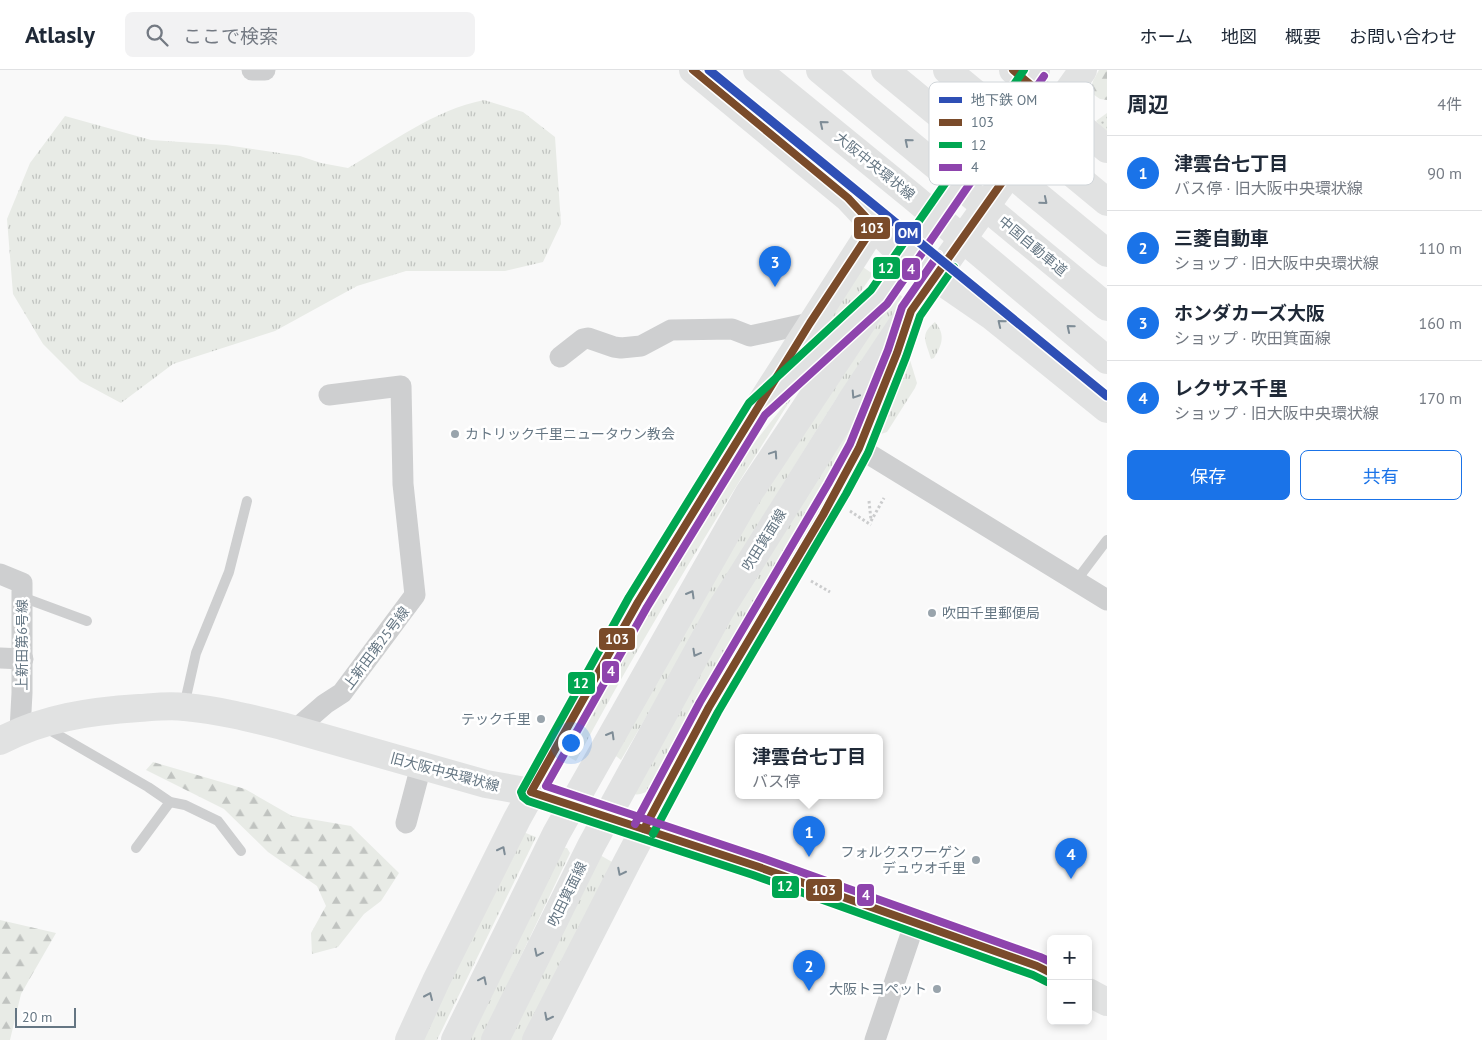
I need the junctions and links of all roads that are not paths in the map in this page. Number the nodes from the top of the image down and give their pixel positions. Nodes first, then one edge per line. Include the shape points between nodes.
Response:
1 (252, 70) edge
2 (266, 70) edge
3 (693, 70) edge
4 (757, 70) edge
5 (820, 70) edge
6 (885, 70) edge
7 (947, 70) edge
8 (1083, 70) edge
9 (962, 82) edge
10 (1074, 82) edge
11 (929, 106) edge
12 (1094, 141) edge
13 (1107, 149) edge
14 (929, 160) edge
15 (954, 185) edge
16 (959, 185) edge
17 (1000, 185) edge
18 (1025, 185) edge
19 (1086, 185) edge
20 (1107, 202) edge
21 (874, 226) junction
22 (914, 246) junction
23 (1107, 253) edge
24 (942, 268) junction
25 (879, 297) junction
26 (1107, 308) edge
27 (911, 311) junction
28 (810, 323) junction
29 (560, 357) dead end
30 (1107, 360) edge
31 (329, 395) dead end
32 (757, 409) junction
33 (1107, 410) edge
34 (859, 448) junction
35 (247, 501) dead end
36 (1107, 540) edge
37 (0, 574) edge
38 (1076, 581) junction
39 (22, 597) junction
40 (1107, 600) edge
41 (87, 621) dead end
42 (0, 658) edge
43 (23, 659) junction
44 (184, 707) junction
45 (295, 730) junction
46 (20, 732) edge
47 (421, 766) junction
48 (532, 792) junction
49 (170, 802) junction
50 (406, 823) dead end
51 (644, 829) junction
52 (136, 848) dead end
53 (241, 851) dead end
54 (915, 922) junction
55 (1047, 972) edge
56 (1092, 994) edge
57 (1107, 1002) edge
58 (409, 1040) edge
59 (455, 1040) edge
60 (495, 1040) edge
61 (536, 1040) edge
62 (874, 1040) edge

1 - 2 street
3 - 21 main road via 848,198
30 -> 4 main road, 大阪中央環状線
14 -> 5 main road, 中国自動車道
6 -> 11 main road
7 - 9 main road
8 - 10 main road, 吹田箕面線
12 - 13 main road
15 - 22 main road
26 -> 16 main road, 中国自動車道
17 - 24 main road, 吹田箕面線
18 -> 23 main road
19 - 20 main road
21 - 22 main road via 890,243
21 - 28 main road
22 - 24 main road
22 - 25 main road
24 - 27 main road, 吹田箕面線
33 -> 24 main road via 994,317
25 - 32 main road
59 -> 25 main road via 556,834 749,493
27 - 34 main road
27 -> 60 main road, 吹田箕面線 via 721,610 591,846
28 - 29 street via 750,336 732,329 672,330 641,346 621,348 588,338
28 - 32 main road
31 - 45 street, 上新田第25号線 via 401,386 403,484 415,595 342,693
32 - 48 main road via 638,602
34 - 38 street
34 - 51 main road via 709,707
35 - 44 lane via 229,572 196,653
36 - 38 lane
37 - 39 street, 上新田第6号線 via 22,583
38 - 40 street
39 - 41 lane
39 - 43 street, 上新田第6号線
42 - 43 street
43 - 46 street, 上新田第6号線
44 - 45 main road, 旧大阪中央環状線
44 - 46 main road, 旧大阪中央環状線 via 106,710
45 - 47 main road, 旧大阪中央環状線
46 - 49 lane via 148,787
47 - 48 main road, 旧大阪中央環状線 via 486,784
47 - 50 street
48 - 51 main road, 旧大阪中央環状線
58 -> 48 main road
49 - 52 lane
49 - 53 lane via 185,805 218,821
51 - 54 main road, 旧大阪中央環状線
51 -> 61 main road
54 - 55 main road, 旧大阪中央環状線
54 - 62 street
56 - 57 main road

